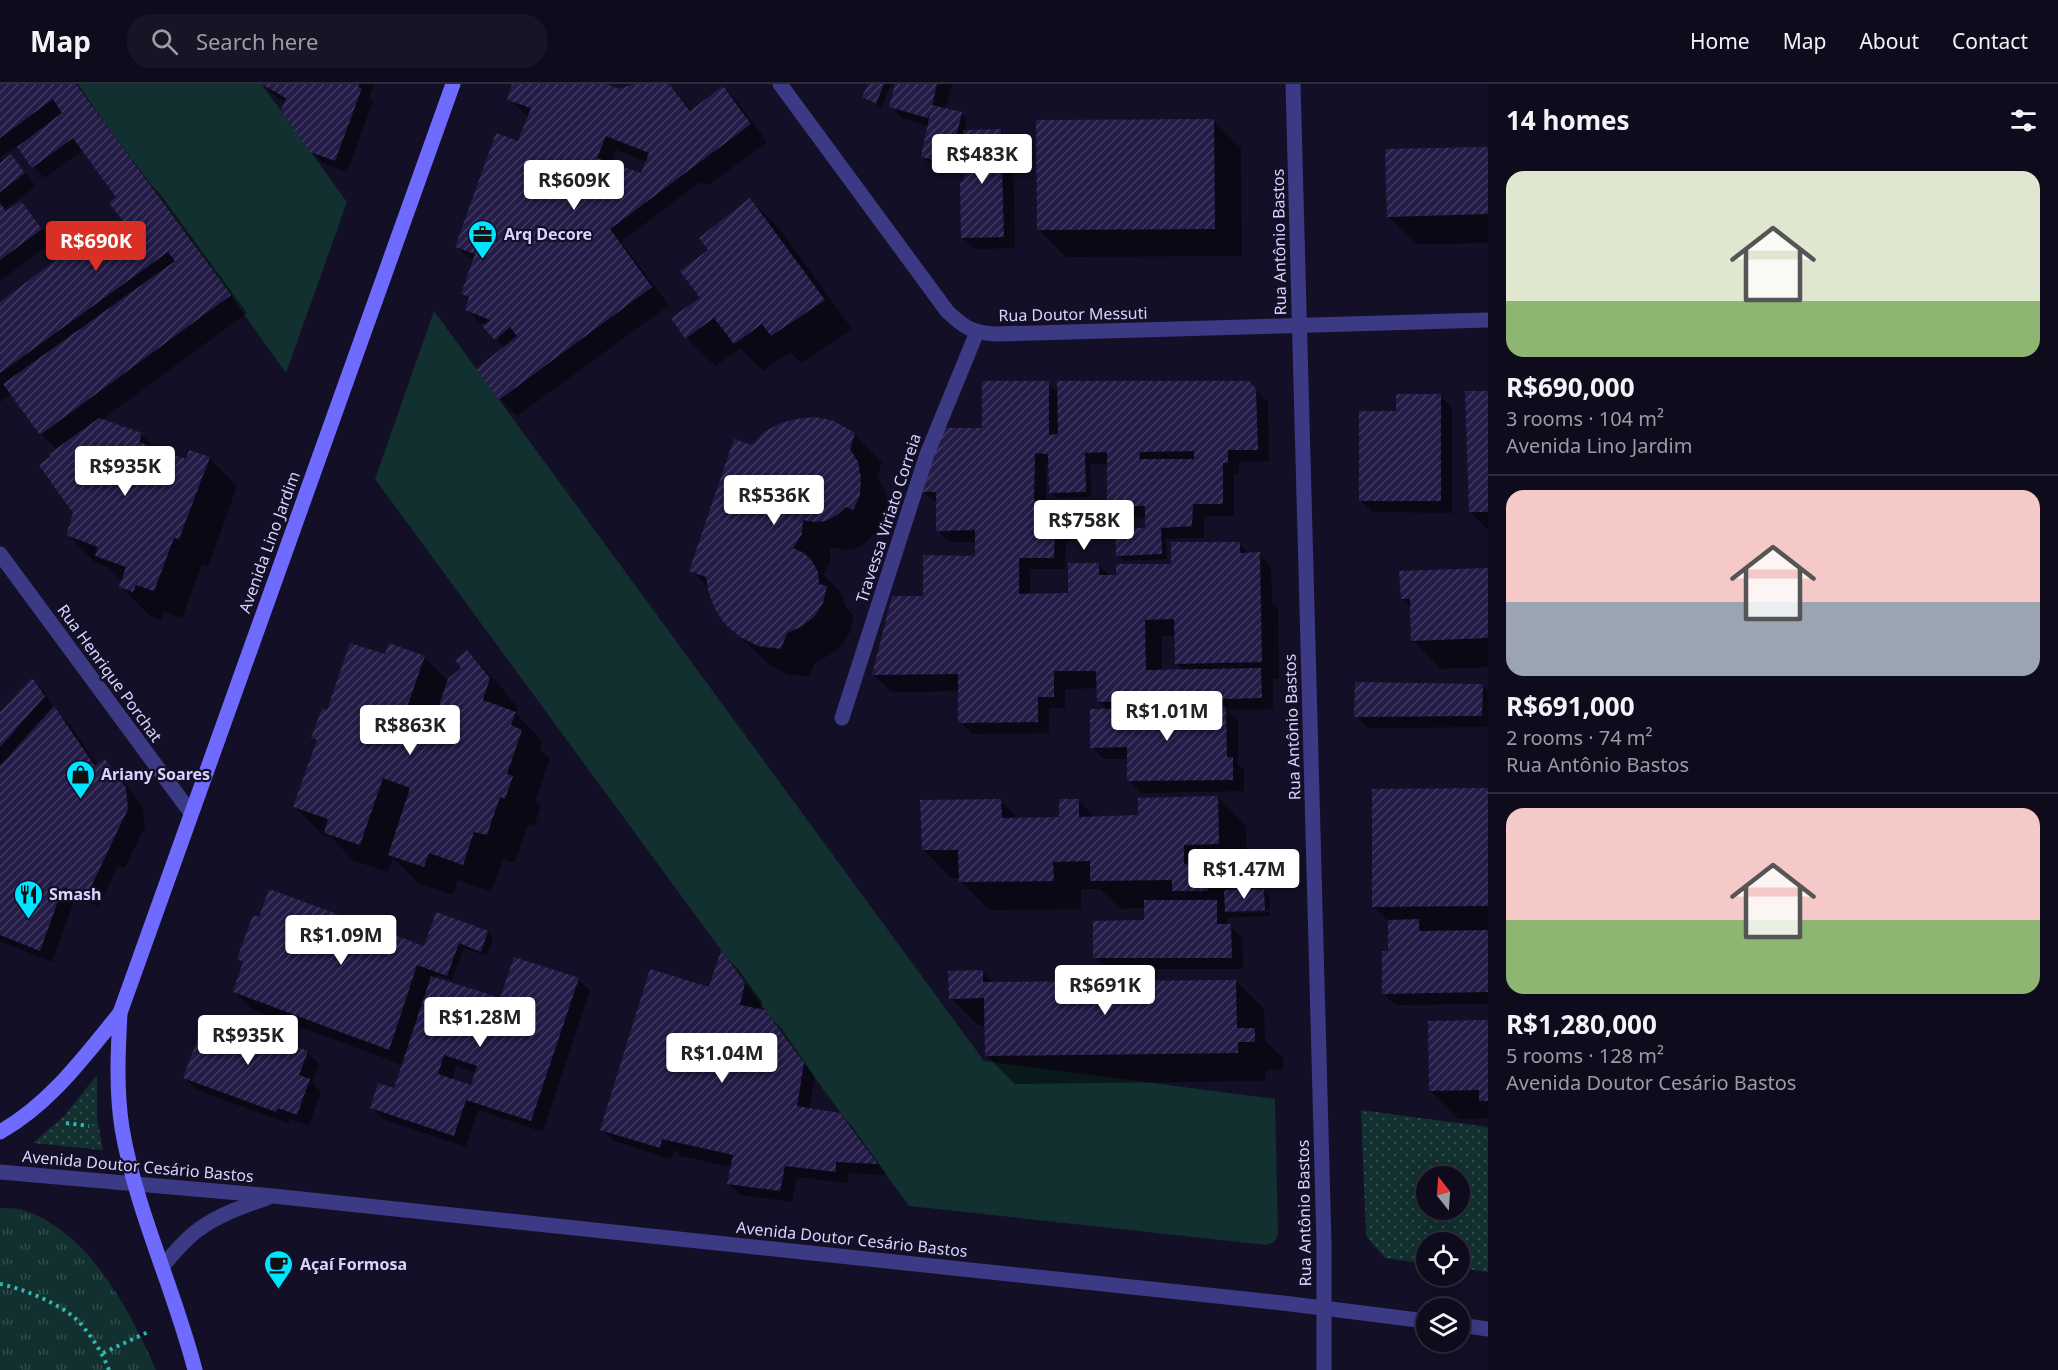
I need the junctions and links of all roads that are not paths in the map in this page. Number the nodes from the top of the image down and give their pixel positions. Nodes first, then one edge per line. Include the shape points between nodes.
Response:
1 (453, 84) edge
2 (780, 84) edge
3 (1293, 84) edge
4 (1488, 320) edge
5 (1299, 326) junction
6 (976, 332) junction
7 (0, 554) edge
8 (842, 718) dead end
9 (191, 813) junction
10 (120, 1013) junction
11 (0, 1132) edge
12 (0, 1172) edge
13 (134, 1184) junction
14 (273, 1196) junction
15 (162, 1267) junction
16 (1324, 1307) junction
17 (1416, 1320) edge
18 (1470, 1326) edge
19 (1488, 1329) edge
20 (195, 1370) edge
21 (1324, 1370) edge

1 - 9 main road, Avenida Lino Jardim
2 - 6 street, Rua Doutor Messuti via 947,311
3 - 5 street, Rua Antônio Bastos
4 - 5 street, Rua Doutor Messuti
5 - 6 street, Rua Doutor Messuti
5 - 16 street, Rua Antônio Bastos
6 - 8 street, Travessa Viriato Correia via 927,454
7 - 9 street, Rua Henrique Porchat
9 - 10 main road, Avenida Lino Jardim
10 - 11 main road, Avenida Lino Jardim via 70,1074 32,1111
10 - 13 main road, Avenida Lino Jardim via 117,1069 122,1127
12 - 13 street, Avenida Doutor Cesário Bastos
13 - 14 street, Avenida Doutor Cesário Bastos
13 - 15 main road, Avenida Lino Jardim
14 - 15 street, Avenida Doutor Cesário Bastos via 239,1207 199,1229
14 - 16 street, Avenida Doutor Cesário Bastos
15 - 20 main road, Avenida Lino Jardim
16 - 17 street, Avenida Doutor Cesário Bastos
16 - 21 street, Rua Antônio Bastos
18 - 19 street

